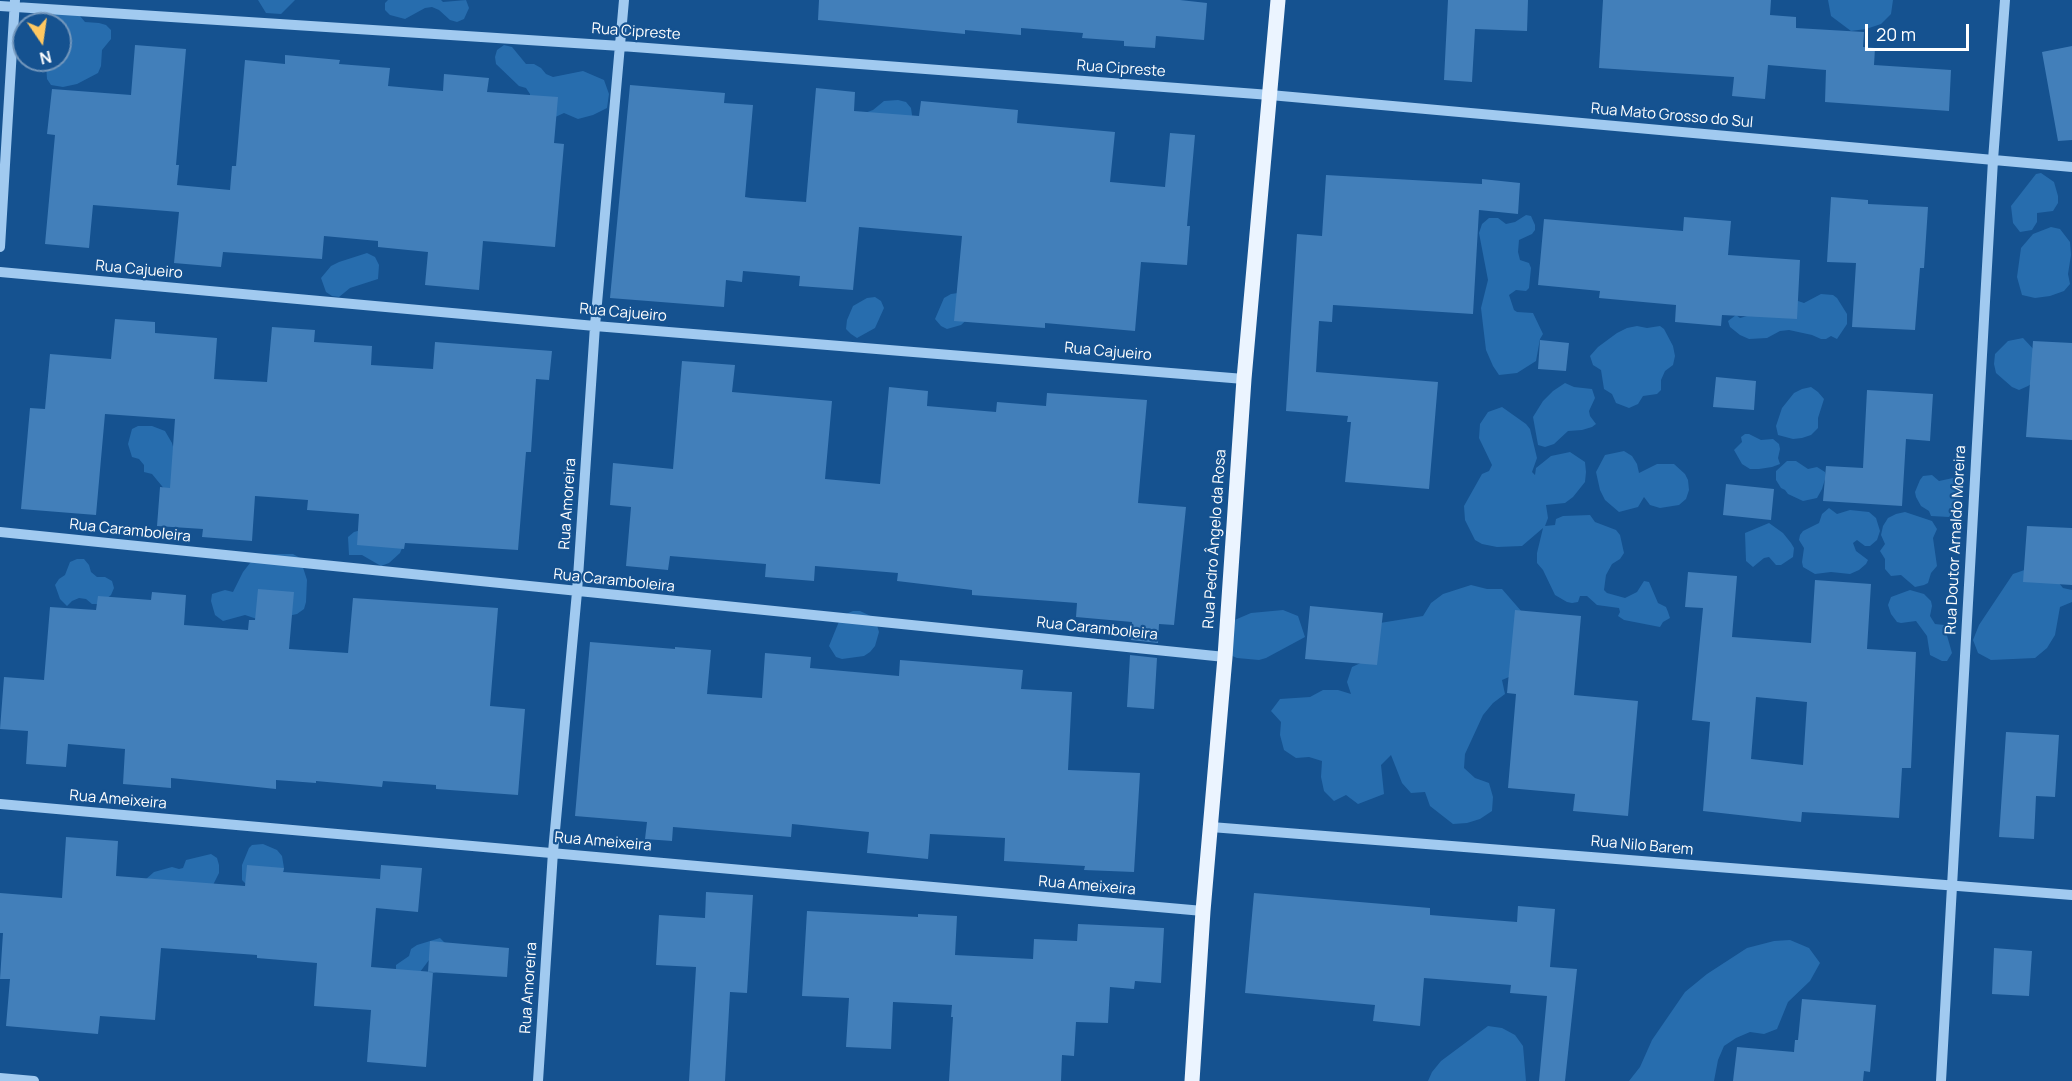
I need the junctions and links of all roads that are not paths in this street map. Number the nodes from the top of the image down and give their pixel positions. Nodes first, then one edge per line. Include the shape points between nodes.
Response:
1 (624, 0) edge
2 (1278, 0) edge
3 (2005, 0) edge
4 (15, 4) edge
5 (0, 6) edge
6 (621, 46) junction
7 (1270, 95) junction
8 (1993, 160) junction
9 (2072, 167) edge
10 (0, 247) edge
11 (0, 272) edge
12 (595, 326) junction
13 (1244, 378) junction
14 (0, 532) edge
15 (577, 592) junction
16 (1225, 657) junction
17 (0, 804) edge
18 (1211, 827) junction
19 (553, 852) junction
20 (1952, 886) junction
21 (2072, 895) edge
22 (1203, 911) junction
23 (0, 1078) edge
24 (34, 1081) edge
25 (538, 1081) edge
26 (1192, 1081) edge
27 (1941, 1081) edge

1 - 6 street, Rua Amoreira
2 - 7 main road, Rua Pedro Ângelo da Rosa
3 - 8 street, Rua Doutor Arnaldo Moreira
4 - 5 street, Rua Cipreste
4 - 6 street, Rua Cipreste
4 - 10 street
6 - 7 street, Rua Cipreste
6 - 12 street, Rua Amoreira
7 - 8 street, Rua Mato Grosso do Sul
7 - 13 main road, Rua Pedro Ângelo da Rosa
8 - 9 street, Rua Mato Grosso do Sul
8 - 20 street, Rua Doutor Arnaldo Moreira
11 - 12 street, Rua Cajueiro
12 - 13 street, Rua Cajueiro
12 - 15 street, Rua Amoreira
13 - 16 main road, Rua Pedro Ângelo da Rosa
14 - 15 street, Rua Caramboleira
15 - 16 street, Rua Caramboleira
15 - 19 street, Rua Amoreira
16 - 18 main road, Rua Pedro Ângelo da Rosa
17 - 19 street, Rua Ameixeira
18 - 20 street, Rua Nilo Barem
18 - 22 main road, Rua Pedro Ângelo da Rosa
19 - 22 street, Rua Ameixeira
19 - 25 street, Rua Amoreira
20 - 21 street, Rua Nilo Barem
20 - 27 street, Rua Doutor Arnaldo Moreira
22 - 26 main road, Rua Pedro Ângelo da Rosa
23 - 24 street

